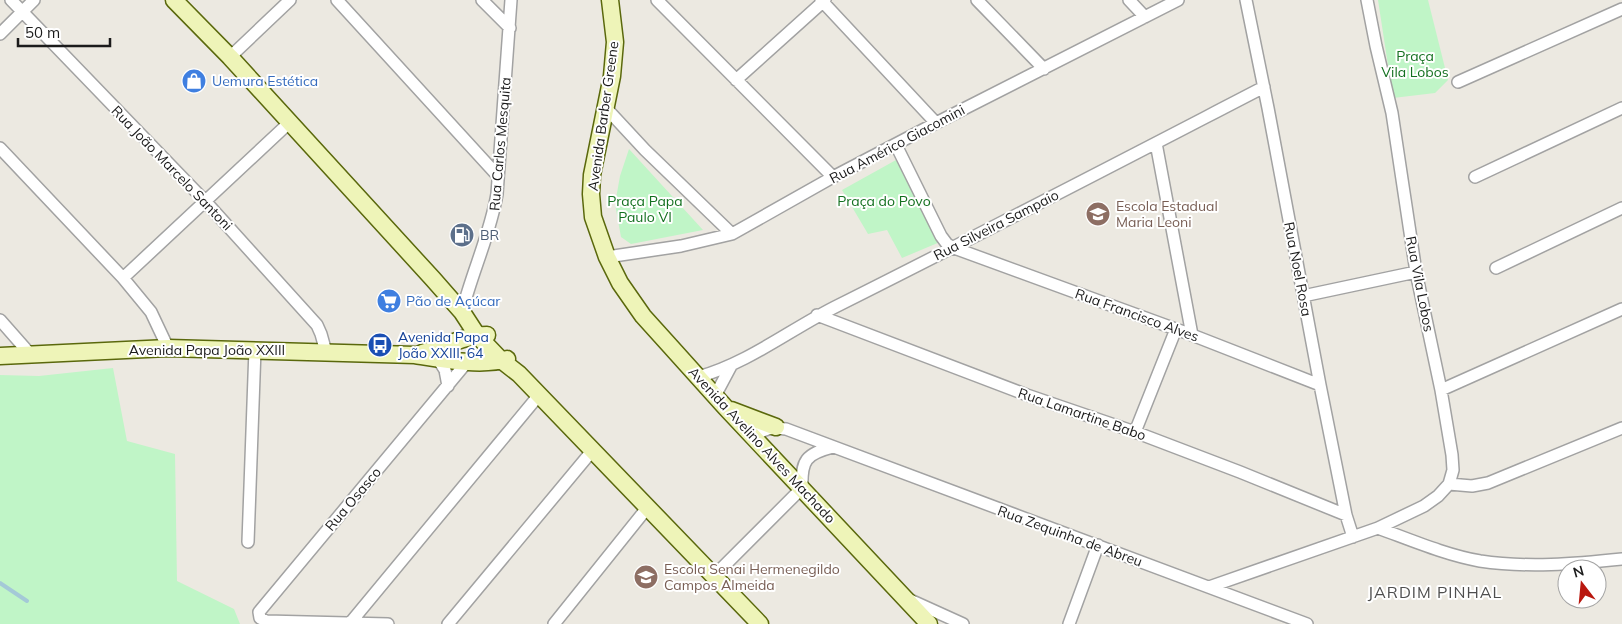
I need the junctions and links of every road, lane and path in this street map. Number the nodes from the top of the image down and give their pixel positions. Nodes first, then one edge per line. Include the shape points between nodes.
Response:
1 (11, 0) edge
2 (34, 0) edge
3 (174, 0) edge
4 (338, 0) edge
5 (482, 0) edge
6 (511, 0) edge
7 (657, 0) edge
8 (977, 0) edge
9 (1129, 0) edge
10 (1178, 0) edge
11 (1246, 0) edge
12 (1367, 0) edge
13 (288, 1) edge
14 (609, 1) edge
15 (823, 1) edge
16 (1622, 9) edge
17 (22, 12) junction
18 (1145, 17) junction
19 (510, 28) junction
20 (0, 34) edge
21 (230, 57) junction
22 (1044, 69) junction
23 (736, 80) junction
24 (1458, 82) dead end
25 (1264, 86) junction
26 (606, 108) junction
27 (1622, 108) edge
28 (290, 122) junction
29 (936, 123) junction
30 (1156, 143) junction
31 (896, 145) junction
32 (0, 148) edge
33 (498, 175) junction
34 (833, 177) junction
35 (1475, 177) dead end
36 (205, 201) junction
37 (1622, 208) edge
38 (732, 234) junction
39 (954, 248) junction
40 (607, 258) junction
41 (1496, 268) dead end
42 (1416, 272) junction
43 (123, 278) junction
44 (1302, 296) junction
45 (1622, 309) edge
46 (462, 312) junction
47 (817, 316) junction
48 (0, 320) edge
49 (1176, 329) junction
50 (482, 335) junction
51 (1192, 335) junction
52 (162, 348) junction
53 (322, 348) junction
54 (256, 349) junction
55 (30, 354) junction
56 (415, 355) junction
57 (0, 356) edge
58 (438, 359) junction
59 (505, 359) junction
60 (467, 362) junction
61 (731, 366) junction
62 (698, 377) junction
63 (1320, 385) junction
64 (448, 386) junction
65 (1442, 390) junction
66 (538, 394) junction
67 (720, 401) junction
68 (776, 427) junction
69 (1622, 428) edge
70 (1135, 432) junction
71 (753, 437) junction
72 (833, 447) junction
73 (592, 451) junction
74 (1449, 484) junction
75 (802, 488) junction
76 (647, 508) junction
77 (1346, 515) junction
78 (1378, 528) junction
79 (1353, 537) junction
80 (248, 542) dead end
81 (1098, 545) junction
82 (1622, 560) edge
83 (714, 576) junction
84 (1209, 587) junction
85 (905, 598) junction
86 (369, 601) junction
87 (351, 622) junction
88 (372, 623) edge
89 (388, 624) edge
90 (448, 624) edge
91 (554, 624) edge
92 (760, 624) edge
93 (929, 624) edge
94 (963, 624) edge
95 (1069, 624) edge
96 (1307, 624) edge

1 - 17 street, Rua João Marcelo Santoni
2 - 17 street
3 - 21 street
4 - 33 street
5 - 19 street
6 - 19 street, Rua Carlos Mesquita
7 - 23 street
8 - 22 street
9 - 18 street
10 - 18 street, Rua Américo Giacomini
11 - 25 street, Rua Noel Rosa
12 - 42 street, Rua Vila Lobos via 1392,113
13 - 21 street
14 - 26 street, Avenida Barber Greene via 615,42
15 - 23 street
15 - 29 street
16 - 24 street
17 - 20 street
17 - 36 street, Rua João Marcelo Santoni
18 - 22 street, Rua Américo Giacomini
19 - 33 street, Rua Carlos Mesquita
21 - 28 street
22 - 29 street, Rua Américo Giacomini
23 - 34 street
25 - 30 street, Rua Silveira Sampaio
25 - 44 street, Rua Noel Rosa
26 - 38 street
26 - 40 street, Avenida Barber Greene via 591,194 593,217
27 - 35 street
28 - 36 street
28 - 46 street
29 - 31 street, Rua Américo Giacomini
30 - 39 street, Rua Silveira Sampaio
30 - 51 street
31 - 34 street, Rua Américo Giacomini
31 - 39 street via 941,236
32 - 43 street
33 - 46 street, Rua Carlos Mesquita via 491,224
34 - 38 street, Rua Américo Giacomini
36 - 43 street
36 - 53 street, Rua João Marcelo Santoni via 317,325
37 - 41 street
38 - 40 street, Rua Américo Giacomini
39 - 47 street, Rua Silveira Sampaio
39 - 49 street, Rua Francisco Alves
40 - 62 street, Avenida Avelino Alves Machado via 643,316
42 - 44 street
42 - 65 street, Rua Vila Lobos
43 - 52 street via 151,312 158,326
44 - 63 street, Rua Noel Rosa
45 - 65 street
46 - 50 street
47 - 61 street, Rua Silveira Sampaio
47 - 70 street, Rua Lamartine Babo via 1018,392
48 - 55 street
49 - 51 street, Rua Francisco Alves
49 - 70 street
50 - 56 street, Avenida Papa João XXIII
50 - 59 street
51 - 63 street, Rua Francisco Alves
52 - 54 street, Avenida Papa João XXIII
52 - 55 street, Avenida Papa João XXIII
53 - 54 street, Avenida Papa João XXIII
53 - 56 street, Avenida Papa João XXIII
54 - 80 street
55 - 57 street, Avenida Papa João XXIII
56 - 58 street, Avenida Papa João XXIII
58 - 60 street, Avenida Papa João XXIII
58 - 64 street
59 - 60 street, Avenida Papa João XXIII
59 - 66 street
60 - 64 street, Rua Osasco
61 - 62 street, Rua Silveira Sampaio
61 - 67 street
62 - 67 street, Avenida Avelino Alves Machado
63 - 77 street, Rua Noel Rosa
64 - 87 street, Rua Osasco via 259,612 260,618 266,621
65 - 74 street, Rua Vila Lobos via 1452,455 1453,470
66 - 73 street
66 - 86 street
67 - 68 street
67 - 71 street, Avenida Avelino Alves Machado
68 - 71 street
68 - 72 street, Rua Zequinha de Abreu
69 - 74 street via 1488,483 1472,486
70 - 77 street, Rua Lamartine Babo
71 - 75 street, Avenida Avelino Alves Machado
72 - 75 street via 806,459
72 - 81 street, Rua Zequinha de Abreu
73 - 76 street
73 - 90 street
74 - 78 street via 1424,506
75 - 83 street
75 - 85 street, Avenida Avelino Alves Machado
76 - 83 street
76 - 91 street
77 - 79 street, Rua Noel Rosa
78 - 79 street
78 - 82 street via 1480,561 1541,565
79 - 84 street
81 - 84 street, Rua Zequinha de Abreu
81 - 95 street
83 - 92 street
84 - 96 street, Rua Zequinha de Abreu
85 - 93 street, Avenida Avelino Alves Machado
85 - 94 street
86 - 87 street
86 - 88 street
87 - 88 street
88 - 89 street

